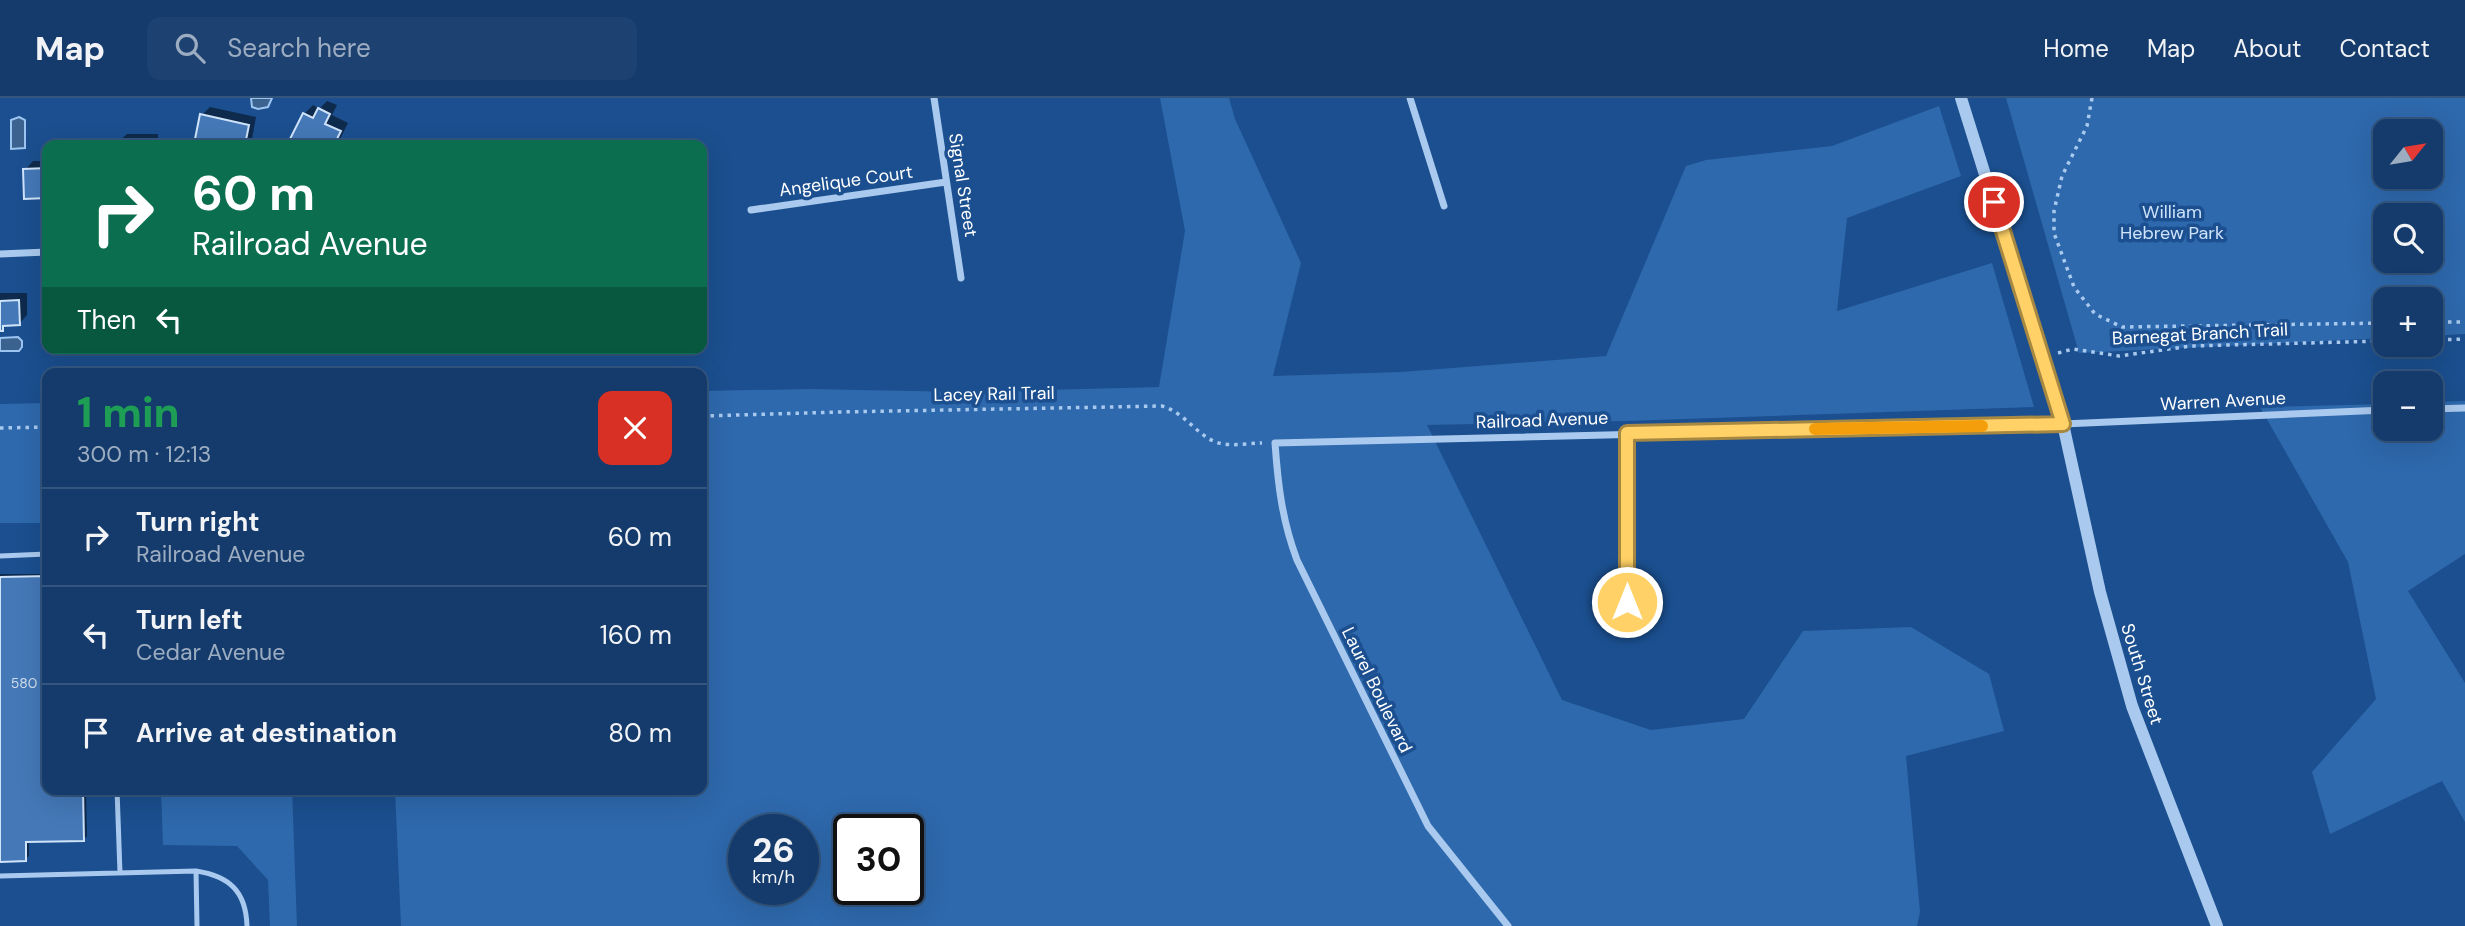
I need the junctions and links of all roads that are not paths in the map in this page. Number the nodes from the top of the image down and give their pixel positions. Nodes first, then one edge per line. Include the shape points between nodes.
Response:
1 (934, 98) edge
2 (1410, 98) edge
3 (1961, 98) edge
4 (946, 182) junction
5 (1444, 206) dead end
6 (751, 210) dead end
7 (42, 253) edge
8 (0, 254) edge
9 (961, 278) dead end
10 (2465, 408) edge
11 (2443, 409) edge
12 (2373, 411) edge
13 (2063, 424) junction
14 (1627, 433) junction
15 (1275, 443) joint
16 (42, 554) edge
17 (0, 555) edge
18 (1627, 602) dead end
19 (117, 795) edge
20 (196, 871) junction
21 (120, 873) junction
22 (0, 876) edge
23 (197, 926) edge
24 (247, 926) edge
25 (1508, 926) edge
26 (2217, 926) edge

1 - 4 street, Signal Street
2 - 5 street
3 - 13 street, South Street
4 - 6 street, Angelique Court
4 - 9 street, Signal Street
7 - 8 street
10 - 11 street
12 - 13 street, Warren Avenue
13 - 14 street, Railroad Avenue
13 - 26 street, South Street via 2099,592 2132,706
14 - 15 street, Railroad Avenue
14 - 18 street
15 - 25 street, Laurel Boulevard via 1285,530 1297,560 1428,826
16 - 17 lane
19 - 21 lane
20 - 21 lane
20 - 23 lane
20 - 24 lane via 232,884 241,896
21 - 22 lane

